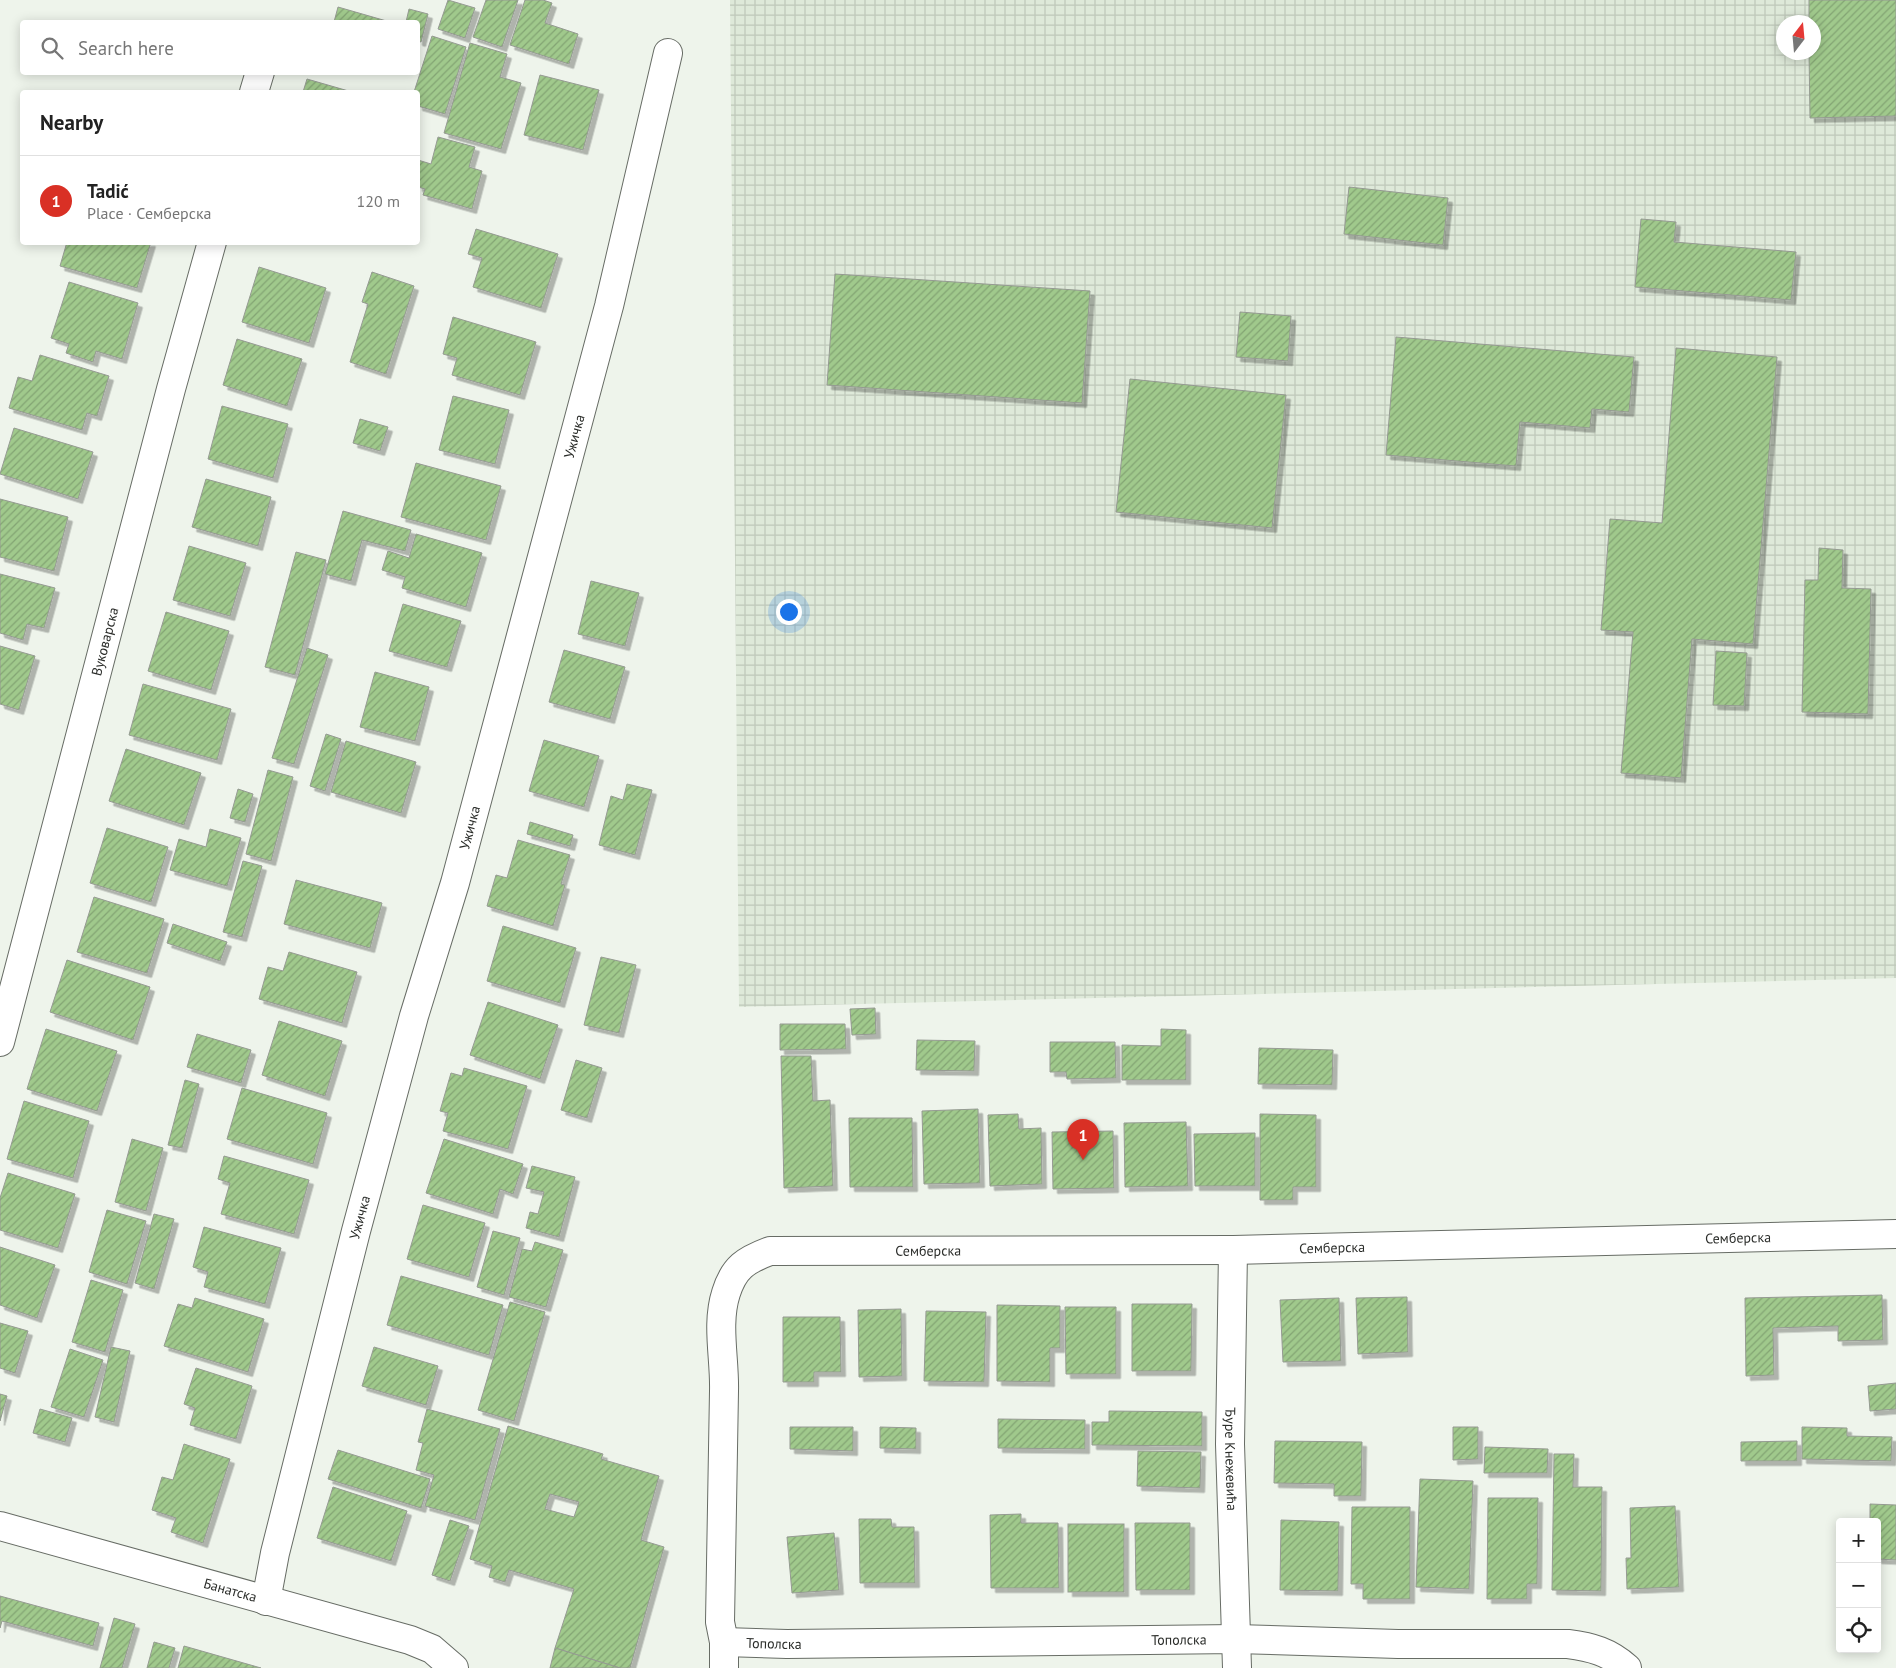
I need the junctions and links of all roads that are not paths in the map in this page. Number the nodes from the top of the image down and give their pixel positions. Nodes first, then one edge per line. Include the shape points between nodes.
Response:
1 (668, 53) dead end
2 (259, 75) edge
3 (255, 90) edge
4 (211, 245) edge
5 (0, 1042) edge
6 (1896, 1234) edge
7 (1232, 1250) junction
8 (0, 1526) edge
9 (266, 1601) junction
10 (1236, 1639) junction
11 (724, 1655) edge
12 (454, 1668) edge
13 (1237, 1668) edge
14 (1627, 1668) edge

1 - 9 street, Ужичка via 606,316 458,873 414,1016 356,1231 275,1553
2 - 3 street
4 - 5 street, Вуковарска
6 - 7 street, Семберска
7 - 10 street, Ђуре Кнежевића via 1230,1444
7 - 11 street, Семберска via 770,1251 741,1265 726,1293 722,1325 720,1622
8 - 9 street, Банатска
9 - 12 street, Банатска via 410,1640 432,1650
10 - 11 street, Тополска via 787,1644
10 - 13 street, Ђуре Кнежевића
10 - 14 street, Тополска via 1398,1644 1568,1644 1596,1648

